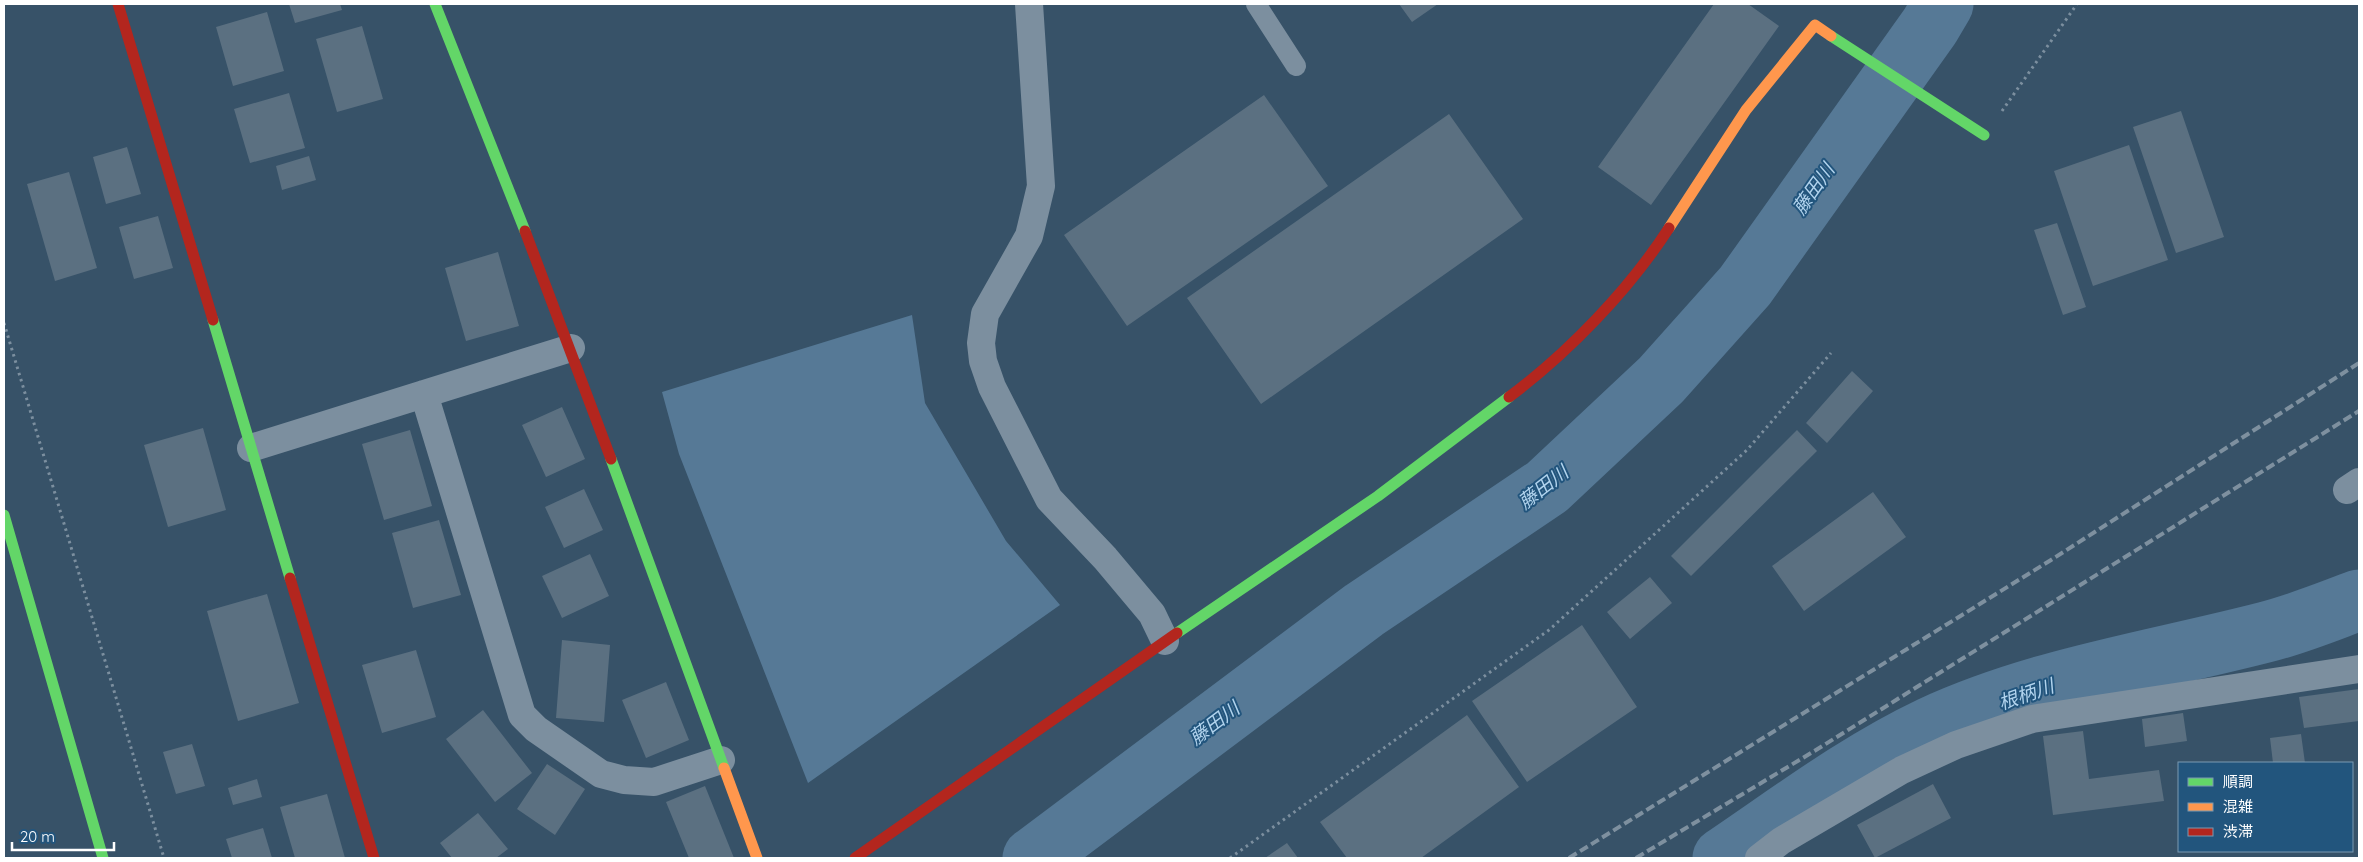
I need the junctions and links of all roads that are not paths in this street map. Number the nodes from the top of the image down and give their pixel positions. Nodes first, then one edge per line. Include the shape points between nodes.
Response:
1 (118, 4) edge
2 (435, 4) edge
3 (1028, 4) edge
4 (1256, 4) edge
5 (1296, 66) dead end
6 (1984, 135) road end
7 (571, 348) junction
8 (424, 394) junction
9 (251, 448) junction
10 (4, 515) edge
11 (1165, 640) junction
12 (2359, 670) edge
13 (721, 760) junction
14 (103, 858) edge
15 (374, 858) edge
16 (757, 858) edge
17 (856, 858) edge
18 (1759, 858) edge

1 - 9 street
2 - 7 street
3 - 11 street via 1041,186 1028,236 984,314 983,361 992,387 1049,498 1152,614
4 - 5 lane
6 - 11 street via 1816,25 1746,110 1647,262 1614,300 1533,379 1378,496
7 - 8 street
7 - 13 street
8 - 9 street
8 - 13 street via 522,716 601,774 624,780 654,782
9 - 15 street
10 - 14 street
11 - 17 street
12 - 18 street via 2015,724 1956,745 1902,770 1781,841
13 - 16 street

